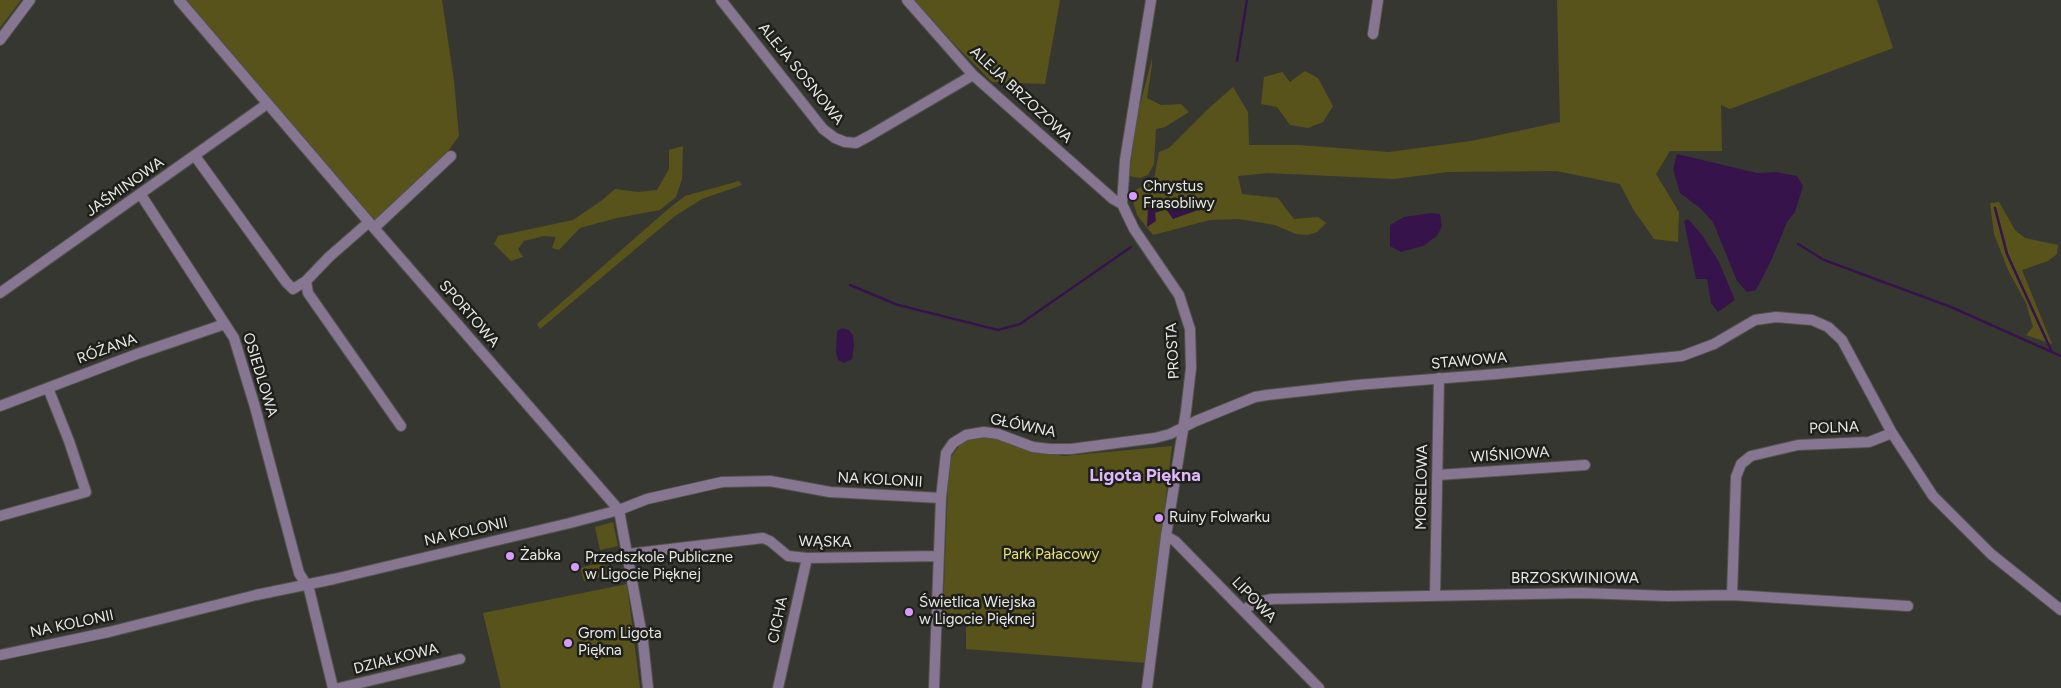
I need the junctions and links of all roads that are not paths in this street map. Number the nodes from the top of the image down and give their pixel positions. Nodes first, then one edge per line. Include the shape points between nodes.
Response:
1 (30, 0) edge
2 (179, 0) edge
3 (721, 0) edge
4 (907, 0) edge
5 (1151, 0) edge
6 (1378, 0) edge
7 (1373, 34) dead end
8 (0, 40) edge
9 (973, 75) junction
10 (267, 104) junction
11 (195, 156) junction
12 (451, 156) dead end
13 (141, 195) junction
14 (1122, 204) junction
15 (371, 225) junction
16 (306, 281) junction
17 (0, 293) edge
18 (225, 324) junction
19 (1439, 378) junction
20 (48, 388) junction
21 (0, 406) edge
22 (401, 426) dead end
23 (1184, 428) junction
24 (1892, 433) junction
25 (1585, 465) dead end
26 (1438, 475) junction
27 (941, 498) junction
28 (619, 510) junction
29 (0, 516) edge
30 (1166, 536) junction
31 (628, 554) junction
32 (939, 556) junction
33 (807, 558) junction
34 (304, 585) junction
35 (1732, 594) junction
36 (1435, 596) junction
37 (1908, 606) dead end
38 (1243, 610) junction
39 (2061, 610) edge
40 (0, 655) edge
41 (460, 659) dead end
42 (333, 688) edge
43 (340, 688) edge
44 (648, 688) edge
45 (778, 688) edge
46 (934, 688) edge
47 (1147, 688) edge
48 (1319, 688) edge

1 - 8 street
2 - 10 street, SPORTOWA
3 - 9 street, ALEJA SOSNOWA via 823,129 845,142 856,143
4 - 9 street, ALEJA BRZOZOWA
5 - 14 street, PROSTA via 1125,160
6 - 7 street
9 - 14 street, ALEJA BRZOZOWA
10 - 11 street, JAŚMINOWA
10 - 15 street, SPORTOWA
11 - 13 street, JAŚMINOWA
11 - 16 street via 286,282 293,288
12 - 15 street
13 - 17 street, JAŚMINOWA
13 - 18 street, OSIEDLOWA
14 - 23 street, PROSTA via 1134,229 1172,284 1190,329 1191,368
15 - 16 street via 329,257
15 - 28 street, SPORTOWA
16 - 22 street via 308,293
18 - 20 street, RÓŻANA
18 - 34 street, OSIEDLOWA via 234,338 245,372
19 - 23 street, STAWOWA via 1255,397
19 - 24 street, STAWOWA via 1682,356 1714,344 1755,320 1804,318 1835,332
19 - 26 street, MORELOWA
20 - 21 street, RÓŻANA
20 - 29 street via 86,492
23 - 27 street, GŁÓWNA via 1155,438 1071,449 1033,447 984,432 966,436 946,452
23 - 30 street, PROSTA
24 - 35 street, POLNA via 1869,442 1789,447 1751,456 1741,464 1736,477
24 - 39 street via 1933,496 1991,554
25 - 26 street, WIŚNIOWA
26 - 36 street, MORELOWA
27 - 28 street, NA KOLONII via 830,492 753,480 722,482 656,496
27 - 32 street, GŁÓWNA
28 - 31 street, SPORTOWA
28 - 34 street, NA KOLONII
30 - 38 street, LIPOWA via 1176,541
30 - 47 street, PROSTA
31 - 33 street, WĄSKA via 763,538 788,556
31 - 44 street, SPORTOWA
32 - 33 street, WĄSKA
32 - 46 street, GŁÓWNA
33 - 45 street, CICHA
34 - 40 street, NA KOLONII
34 - 42 street, OSIEDLOWA via 308,589
35 - 36 street, BRZOSKWINIOWA
35 - 37 street, BRZOSKWINIOWA
36 - 38 street, BRZOSKWINIOWA via 1272,600 1257,602
38 - 48 street, LIPOWA
41 - 43 street, DZIAŁKOWA

